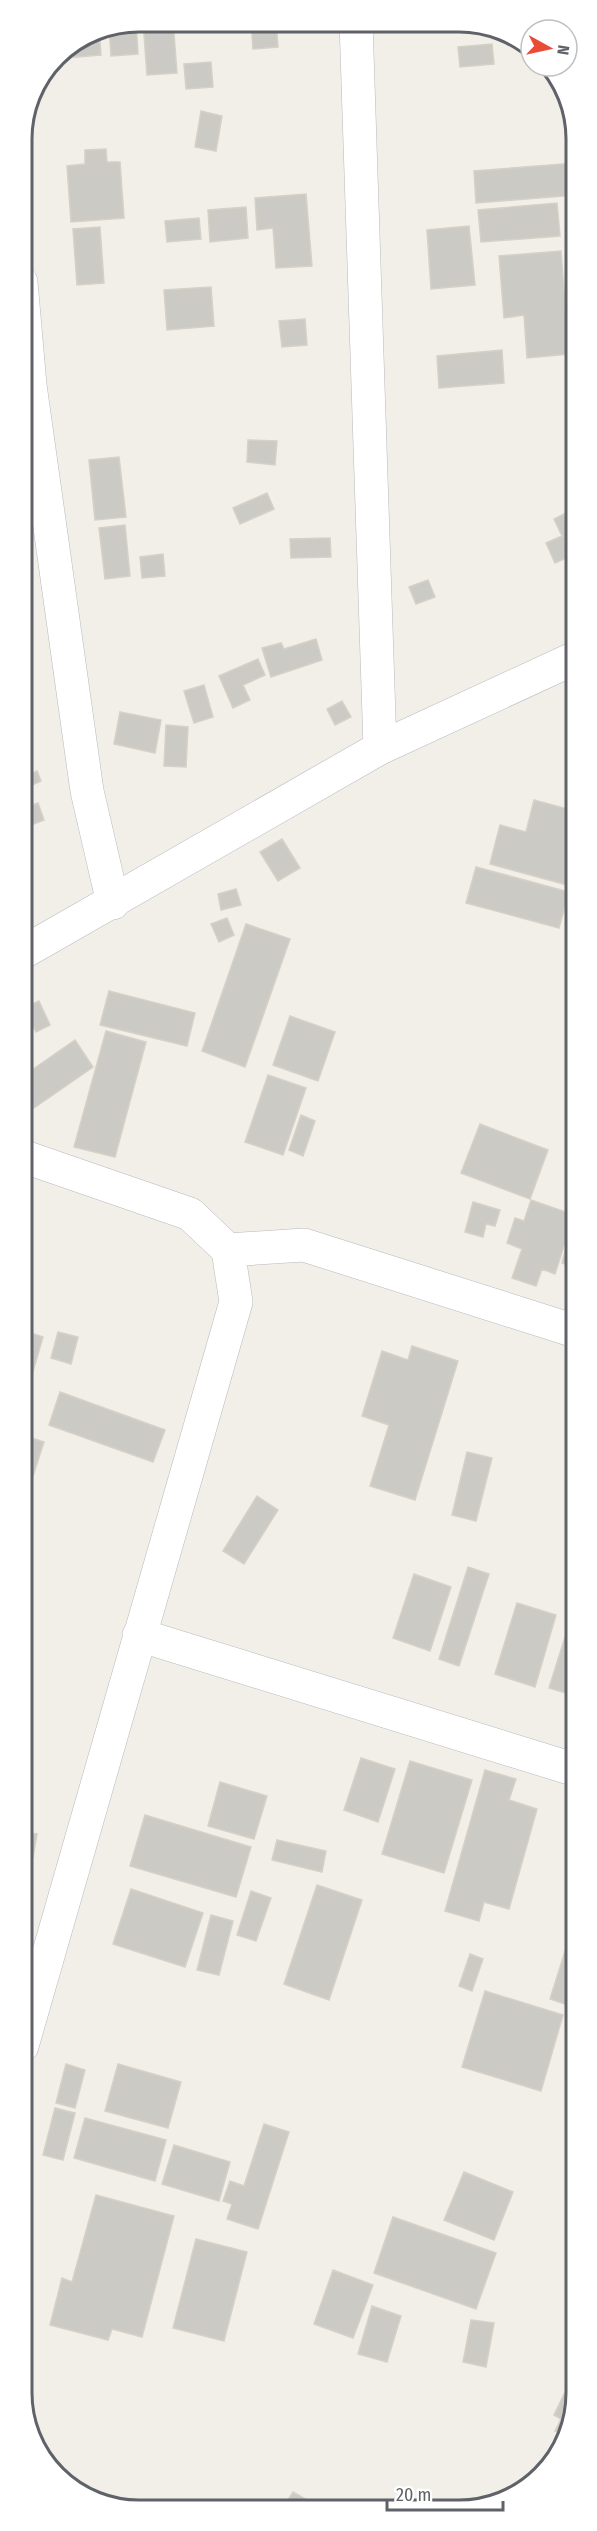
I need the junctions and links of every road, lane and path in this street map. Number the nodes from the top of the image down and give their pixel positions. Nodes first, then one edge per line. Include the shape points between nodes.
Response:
1 (356, 32) edge
2 (32, 425) edge
3 (566, 662) edge
4 (381, 748) junction
5 (113, 903) junction
6 (32, 948) edge
7 (32, 1159) edge
8 (228, 1250) junction
9 (565, 1328) edge
10 (139, 1635) junction
11 (565, 1767) edge
12 (32, 1980) edge

1 - 4 street
2 - 5 street via 87,791
3 - 4 street
4 - 5 street
5 - 6 street
7 - 8 street via 190,1214
8 - 9 street via 303,1245
8 - 10 street via 236,1302
10 - 11 street
10 - 12 street

